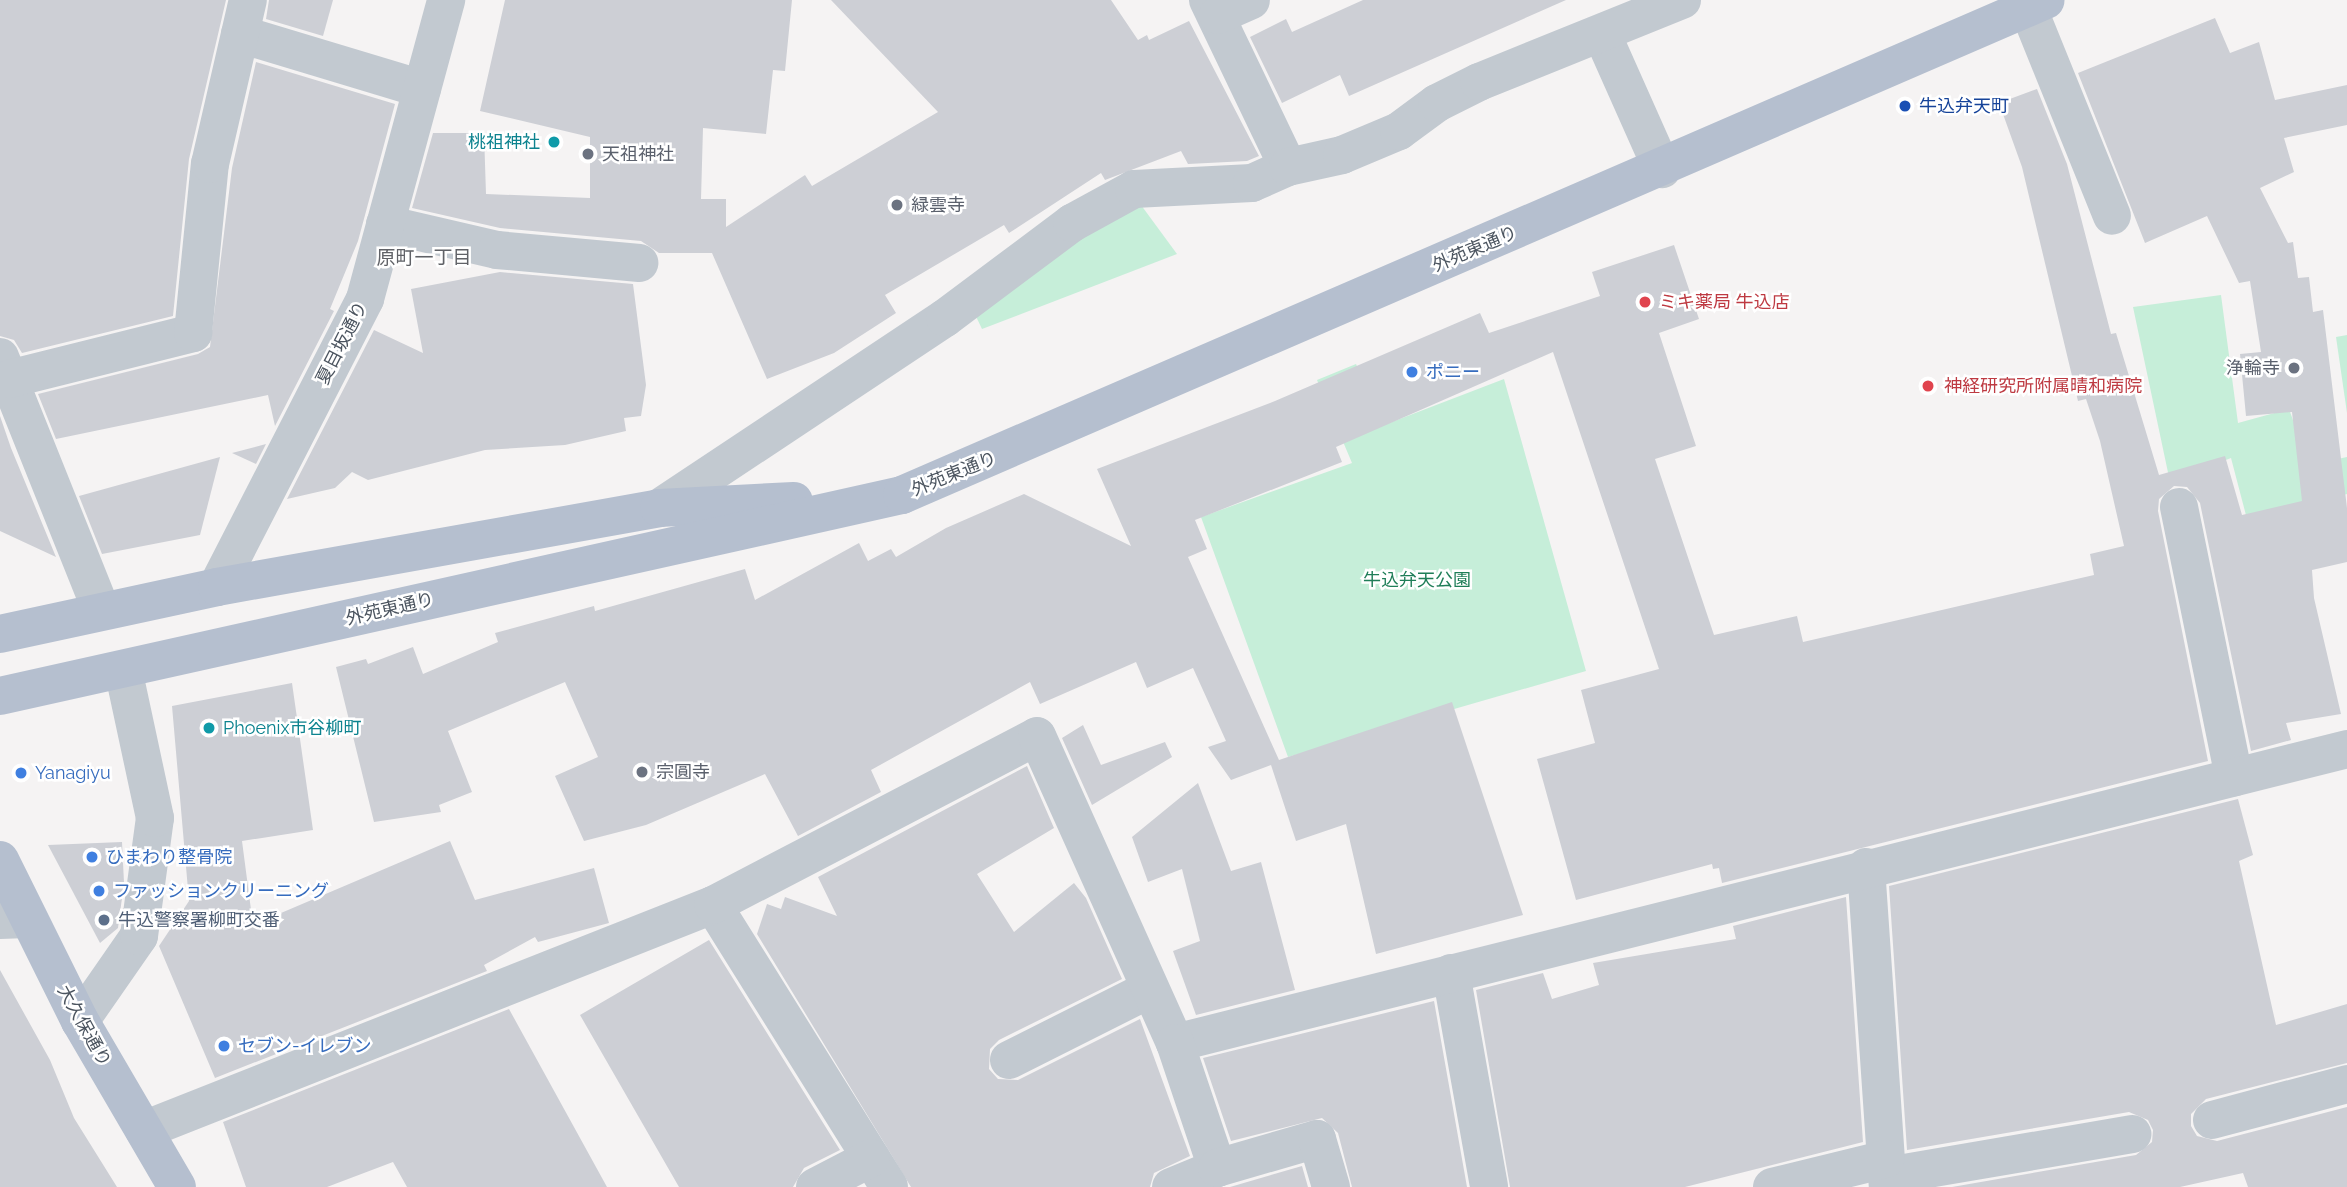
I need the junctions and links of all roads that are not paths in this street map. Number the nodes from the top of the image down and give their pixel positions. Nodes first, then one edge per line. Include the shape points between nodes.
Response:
1 (446, 0) edge
2 (1682, 0) edge
3 (2037, 4) edge
4 (1225, 5) edge
5 (244, 17) edge
6 (1602, 34) junction
7 (422, 89) junction
8 (1288, 167) junction
9 (1662, 169) junction
10 (2112, 216) dead end
11 (385, 224) junction
12 (639, 263) dead end
13 (4, 368) edge
14 (902, 495) junction
15 (2179, 507) dead end
16 (659, 508) junction
17 (217, 587) junction
18 (101, 610) junction
19 (0, 634) edge
20 (123, 669) junction
21 (0, 696) edge
22 (2347, 749) edge
23 (2234, 777) junction
24 (0, 860) edge
25 (1866, 867) junction
26 (713, 905) junction
27 (14, 920) edge
28 (1451, 972) junction
29 (1150, 989) junction
30 (80, 1021) junction
31 (1175, 1043) junction
32 (1009, 1060) dead end
33 (2347, 1084) edge
34 (2212, 1120) dead end
35 (144, 1130) junction
36 (2132, 1134) dead end
37 (1217, 1168) junction
38 (880, 1172) edge
39 (1887, 1174) edge
40 (169, 1185) edge
41 (815, 1187) edge
42 (1171, 1187) edge
43 (1331, 1187) edge
44 (1489, 1187) edge
45 (1772, 1187) edge

1 - 7 street, 夏目坂通り
2 - 6 street
3 - 9 main road, 外苑東通り
3 - 10 street
4 - 8 street
5 - 7 street
5 - 13 street via 210,164 193,333
6 - 8 street via 1479,82 1377,142
6 - 9 street
7 - 11 street, 夏目坂通り
8 - 16 street via 1252,183 1134,189 1093,211 945,318
9 - 14 main road, 外苑東通り
11 - 12 street via 497,250
11 - 17 street, 夏目坂通り via 365,299
13 - 18 street
14 - 16 main road, 外苑東通り
14 - 20 main road, 外苑東通り
15 - 23 street
16 - 17 main road, 外苑東通り
17 - 18 main road, 外苑東通り
18 - 19 main road, 外苑東通り
20 - 21 main road, 外苑東通り
20 - 30 street via 155,818 139,936
22 - 23 street
23 - 25 street
24 - 27 main road, 大久保通り
25 - 28 street
25 - 39 street
26 - 29 street via 1036,726
26 - 35 street
26 - 38 street
27 - 30 main road, 大久保通り
28 - 31 street
28 - 44 street
29 - 31 street
29 - 32 street
30 - 35 main road, 大久保通り
31 - 37 street
33 - 34 street
35 - 40 main road, 大久保通り
36 - 39 street
37 - 42 street
37 - 43 street via 1317,1139
38 - 41 street
39 - 45 street

